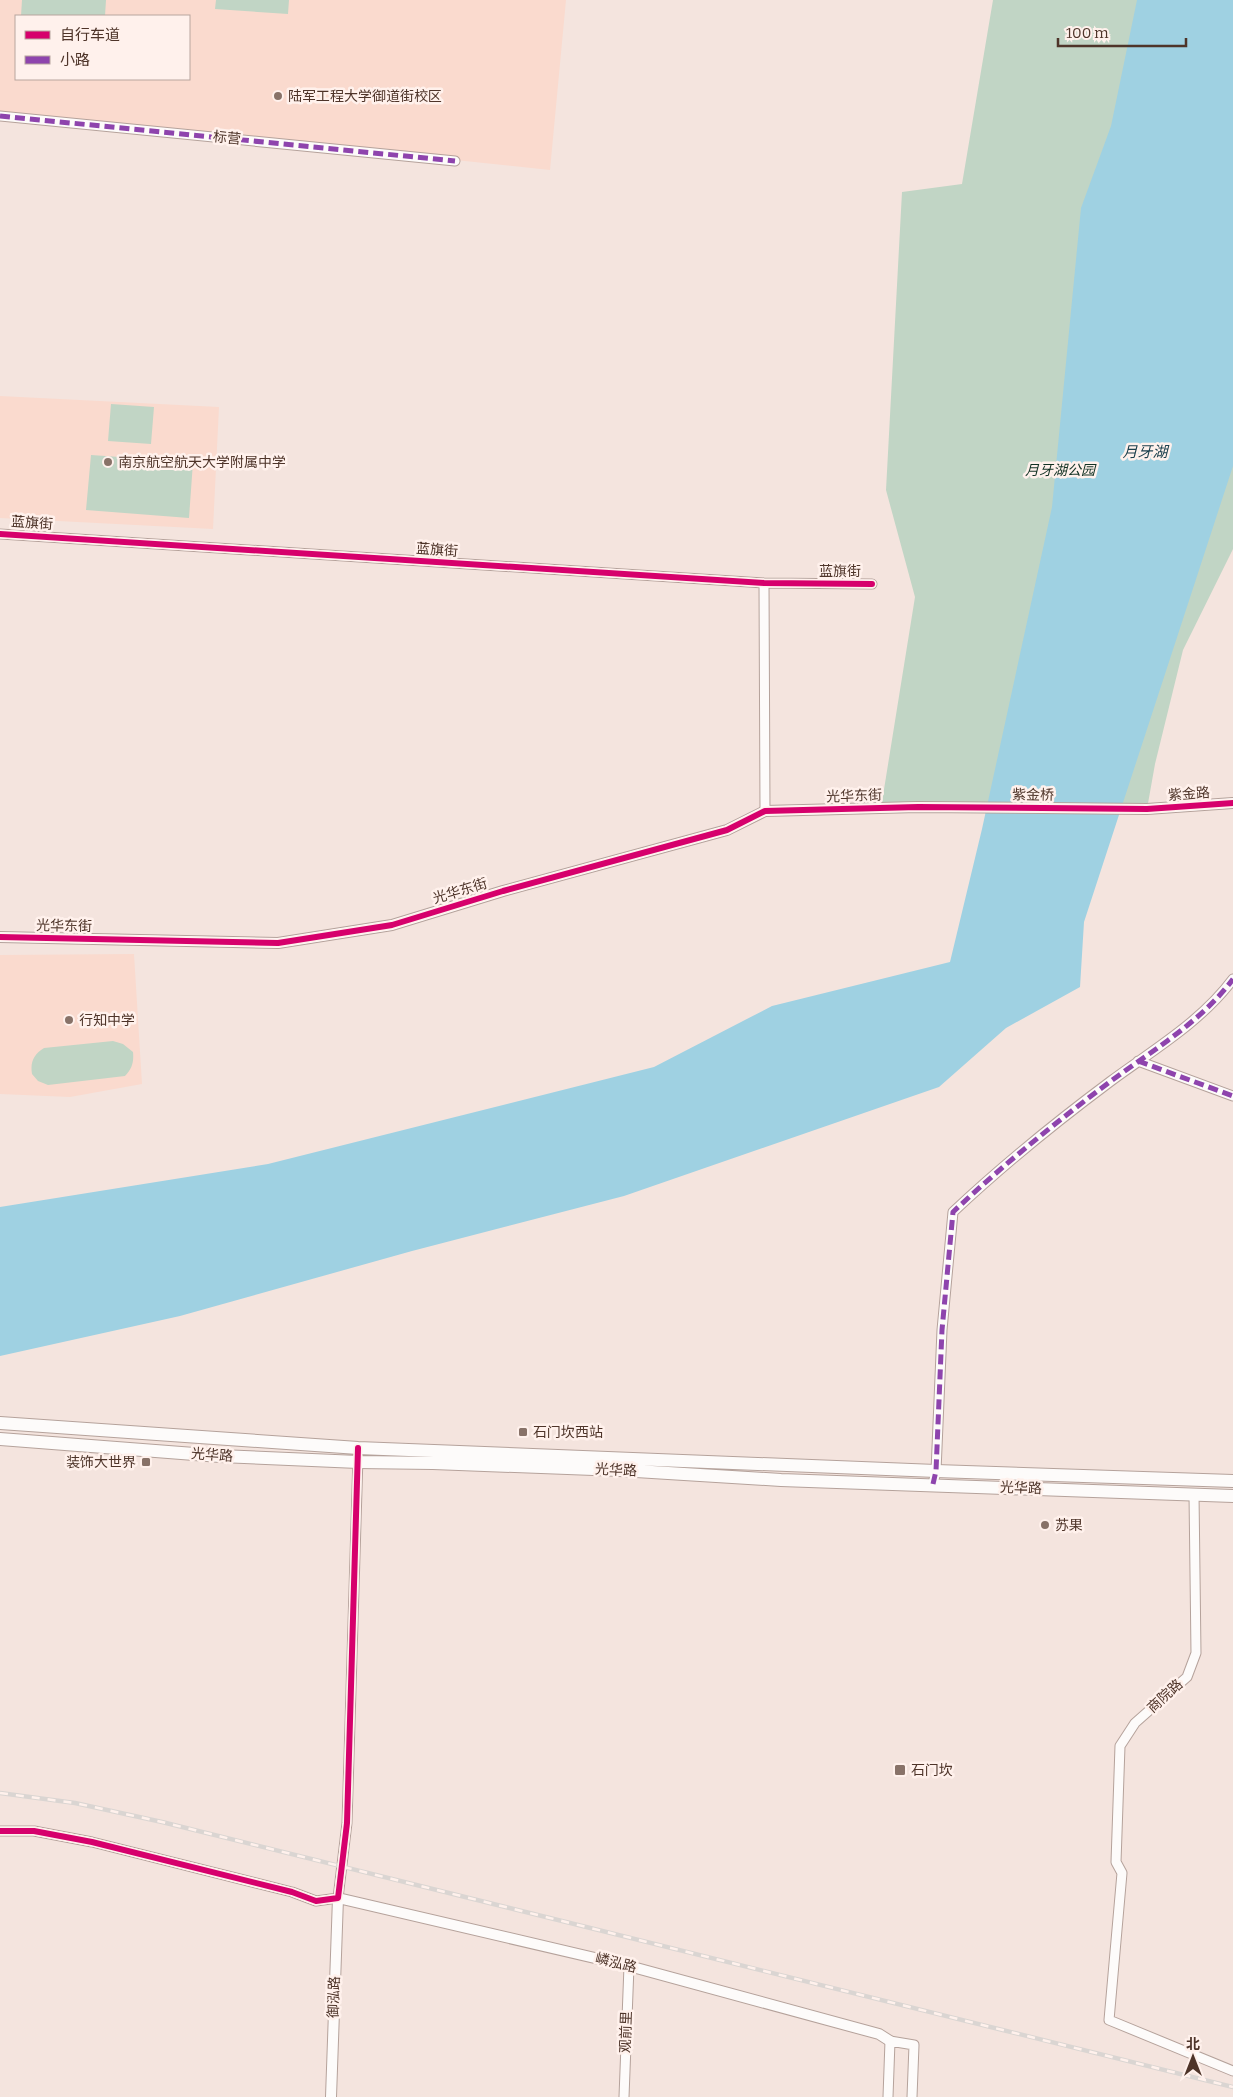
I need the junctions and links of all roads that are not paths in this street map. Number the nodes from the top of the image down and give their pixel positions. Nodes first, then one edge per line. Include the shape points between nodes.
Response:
1 (0, 116) edge
2 (455, 161) dead end
3 (0, 534) edge
4 (764, 583) junction
5 (872, 584) dead end
6 (1233, 803) edge
7 (918, 807) joint
8 (1147, 809) joint
9 (765, 811) junction
10 (0, 937) edge
11 (1233, 979) edge
12 (1138, 1061) junction
13 (1233, 1096) edge
14 (0, 1423) edge
15 (0, 1439) edge
16 (358, 1448) junction
17 (358, 1462) junction
18 (936, 1471) junction
19 (1233, 1481) edge
20 (933, 1484) junction
21 (1194, 1494) junction
22 (1233, 1496) edge
23 (0, 1831) edge
24 (338, 1898) junction
25 (629, 1966) junction
26 (890, 2040) junction
27 (1233, 2071) edge
28 (330, 2097) edge
29 (624, 2097) edge
30 (888, 2097) edge
31 (912, 2097) edge

1 - 2 street, 标营
3 - 4 street, 蓝旗街
4 - 5 street, 蓝旗街
4 - 9 street
6 - 8 street, 紫金路
7 - 8 street, 紫金桥
7 - 9 street, 光华东街
9 - 10 street, 光华东街 via 727,830 382,926 278,944
11 - 12 street via 1191,1023
12 - 13 street
12 - 18 street via 998,1169 953,1212 942,1330
14 - 16 main road, 光华路
15 - 17 main road, 光华路 via 220,1456
16 - 17 street
16 - 18 main road, 光华路
17 - 20 main road, 光华路
17 - 24 street via 347,1823
18 - 19 main road, 光华路
18 - 20 street
20 - 21 main road, 光华路
21 - 22 main road, 光华路
21 - 27 street, 商院路 via 1196,1653 1187,1677 1135,1723 1120,1746 1116,1862 1122,1873 1108,2020
23 - 24 street via 34,1832 92,1842 316,1900
24 - 25 street, 嶙泓路
24 - 28 street, 御泓路
25 - 26 street, 嶙泓路
25 - 29 street, 观前里
26 - 30 street
26 - 31 street via 914,2045

